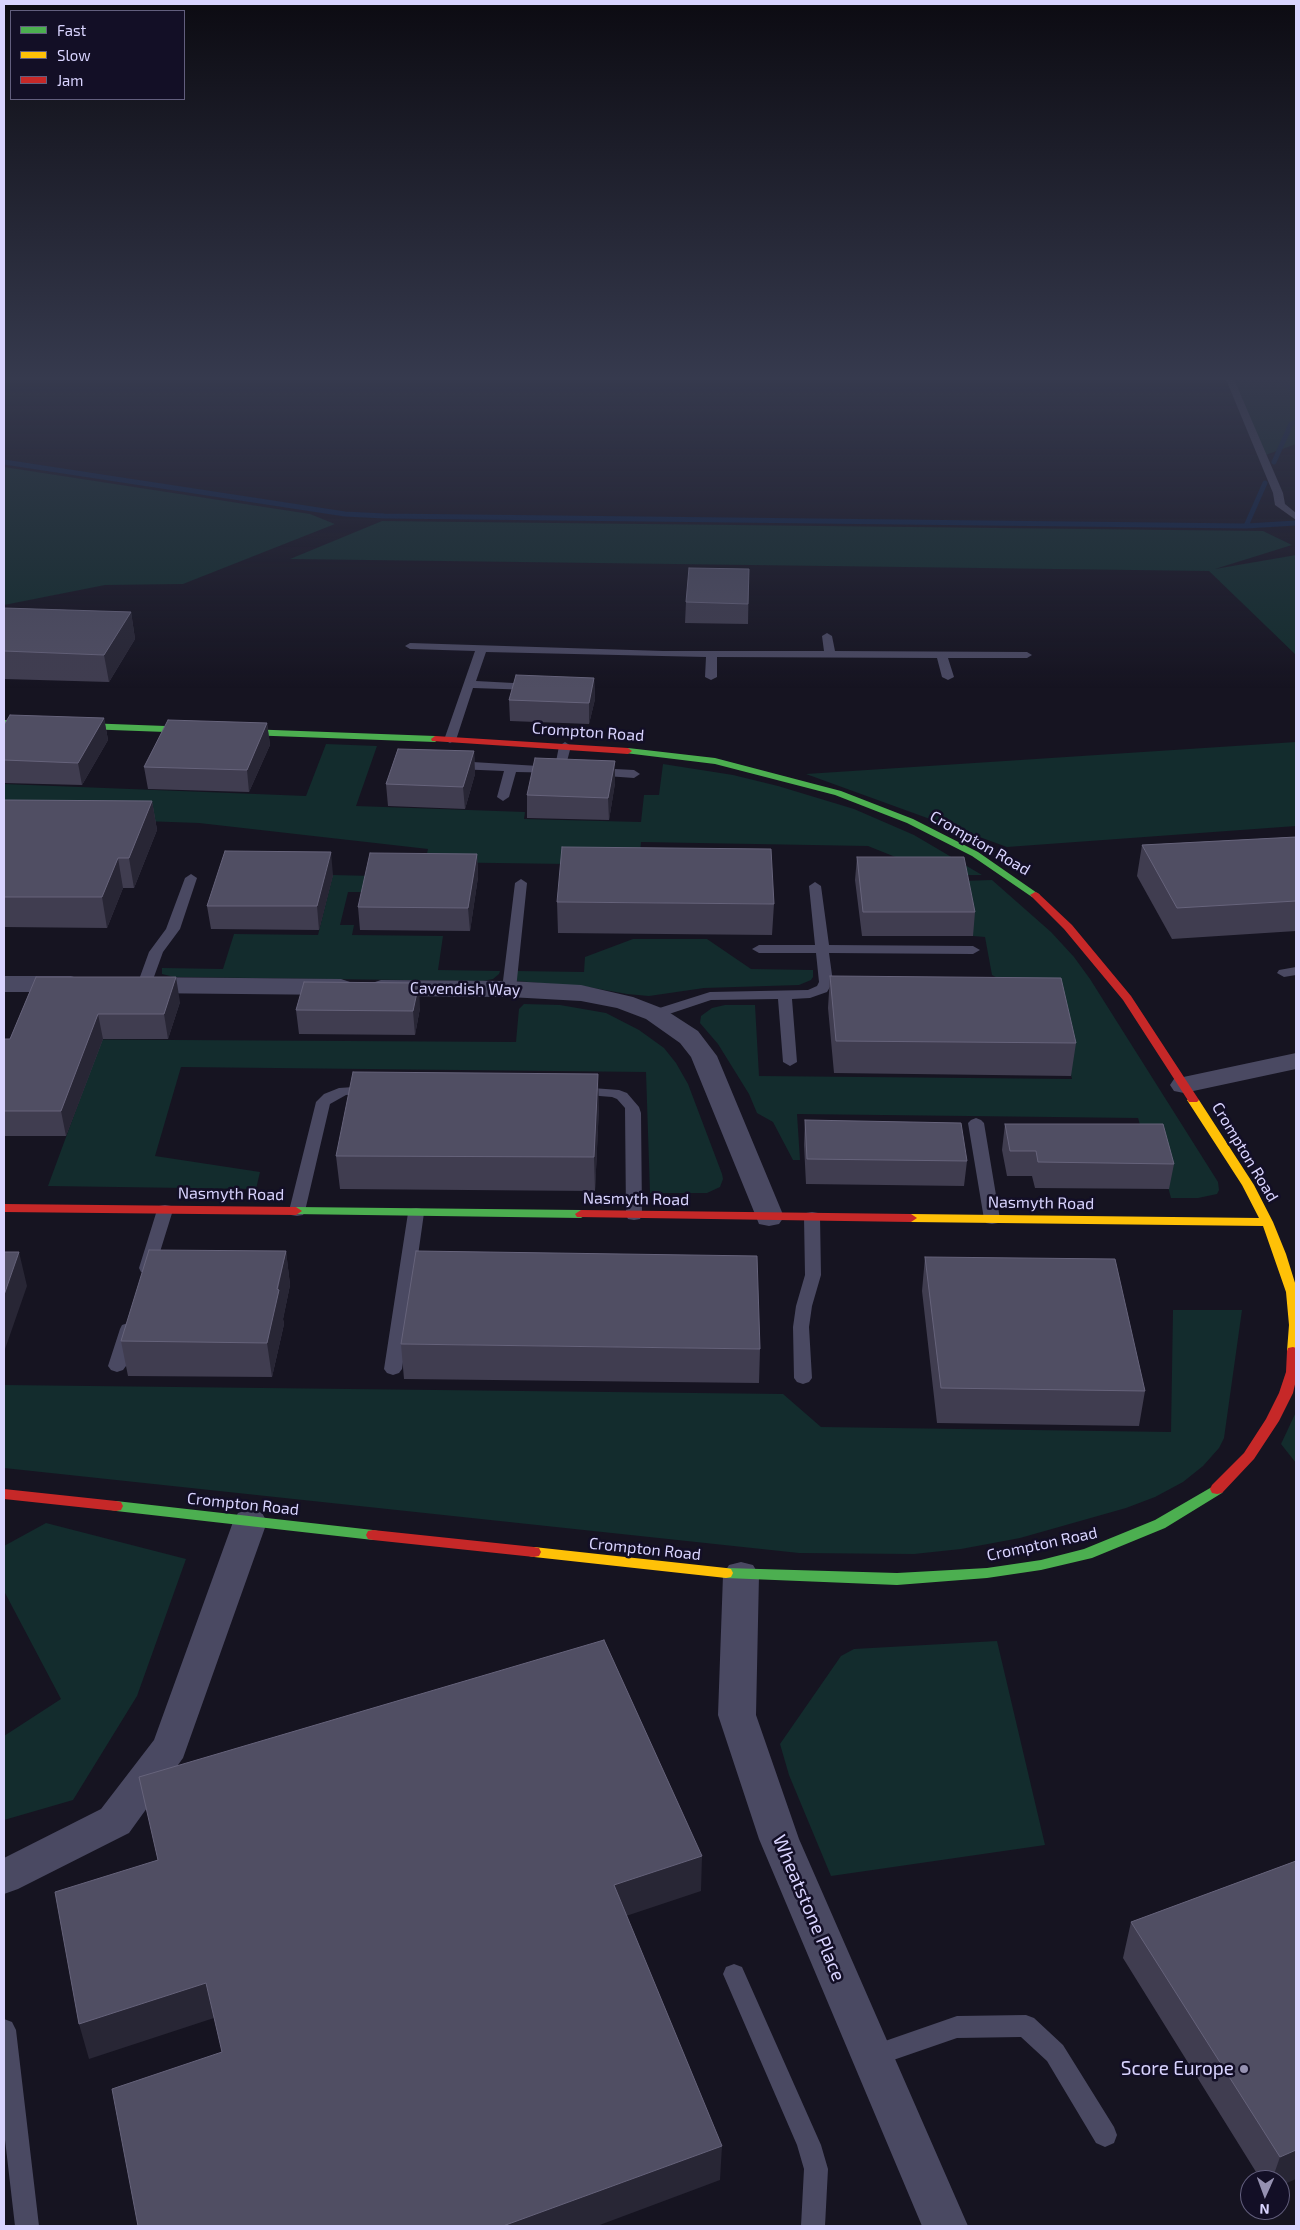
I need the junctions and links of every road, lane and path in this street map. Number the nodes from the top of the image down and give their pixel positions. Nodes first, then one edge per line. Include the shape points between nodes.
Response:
1 (1273, 481) edge
2 (1296, 517) edge
3 (827, 636) dead end
4 (410, 646) dead end
5 (481, 649) junction
6 (712, 654) junction
7 (830, 654) junction
8 (942, 654) junction
9 (1027, 655) dead end
10 (711, 677) dead end
11 (948, 677) dead end
12 (469, 684) junction
13 (547, 688) edge
14 (4, 723) edge
15 (450, 740) junction
16 (565, 746) junction
17 (444, 764) edge
18 (512, 768) junction
19 (588, 772) edge
20 (634, 774) dead end
21 (503, 797) dead end
22 (191, 878) dead end
23 (522, 883) dead end
24 (815, 886) dead end
25 (759, 949) dead end
26 (821, 949) junction
27 (973, 950) dead end
28 (4, 984) edge
29 (144, 985) junction
30 (509, 989) junction
31 (785, 994) junction
32 (656, 1014) junction
33 (1296, 1061) edge
34 (790, 1062) dead end
35 (1184, 1085) junction
36 (384, 1090) edge
37 (567, 1091) edge
38 (976, 1123) dead end
39 (4, 1208) edge
40 (165, 1210) junction
41 (297, 1212) junction
42 (416, 1213) junction
43 (634, 1215) junction
44 (768, 1217) junction
45 (812, 1217) junction
46 (992, 1219) junction
47 (1267, 1222) junction
48 (142, 1284) edge
49 (134, 1311) edge
50 (117, 1366) dead end
51 (393, 1369) dead end
52 (803, 1378) dead end
53 (4, 1494) edge
54 (250, 1522) junction
55 (741, 1575) junction
56 (4, 1877) edge
57 (734, 1974) dead end
58 (4, 2030) edge
59 (872, 2056) junction
60 (1105, 2135) dead end
61 (27, 2226) edge
62 (812, 2226) edge
63 (945, 2226) edge

1 - 2 lane via 1280,505
3 - 7 lane
4 - 5 lane
5 - 6 lane
5 - 12 lane
6 - 7 lane
6 - 10 lane
7 - 8 lane
8 - 9 lane
8 - 11 lane
12 - 13 lane
12 - 15 lane
14 - 15 street, Crompton Road
15 - 16 street, Crompton Road
16 - 18 lane via 564,771
16 - 35 street, Crompton Road via 670,755 759,770 838,793 946,838 1023,886 1068,927 1127,998
17 - 18 lane
18 - 21 lane
19 - 20 lane
22 - 29 lane via 173,929 156,952
23 - 30 lane
24 - 26 lane
25 - 26 lane
26 - 27 lane
26 - 31 lane via 826,982 822,989 810,994
28 - 29 street, Cavendish Way
29 - 30 street, Cavendish Way
30 - 32 street, Cavendish Way via 603,996
31 - 32 lane via 710,996
31 - 34 lane
32 - 44 street, Cavendish Way via 689,1037 704,1056
33 - 35 street
35 - 47 street, Crompton Road via 1248,1185
36 - 41 lane via 344,1092 323,1102
37 - 43 lane via 614,1093 622,1096 632,1107
38 - 46 lane
39 - 40 street, Nasmyth Road
40 - 41 street, Nasmyth Road
40 - 48 lane
41 - 42 street, Nasmyth Road
42 - 43 street, Nasmyth Road
42 - 51 lane
43 - 44 street, Nasmyth Road
44 - 45 street, Nasmyth Road
45 - 46 street, Nasmyth Road
45 - 52 lane via 813,1275 801,1327
46 - 47 street, Nasmyth Road
47 - 55 street, Crompton Road via 1292,1292 1295,1325 1292,1372 1272,1422 1249,1456 1205,1498 1160,1524 1087,1554 996,1572 897,1579
49 - 50 lane
53 - 54 street, Crompton Road
54 - 55 street, Crompton Road
54 - 56 street via 170,1747 115,1821
55 - 59 street, Wheatstone Place via 737,1714 779,1839
57 - 62 lane via 809,2145 816,2169
58 - 61 lane
59 - 60 lane via 957,2026 1026,2026 1054,2053
59 - 63 street, Wheatstone Place

